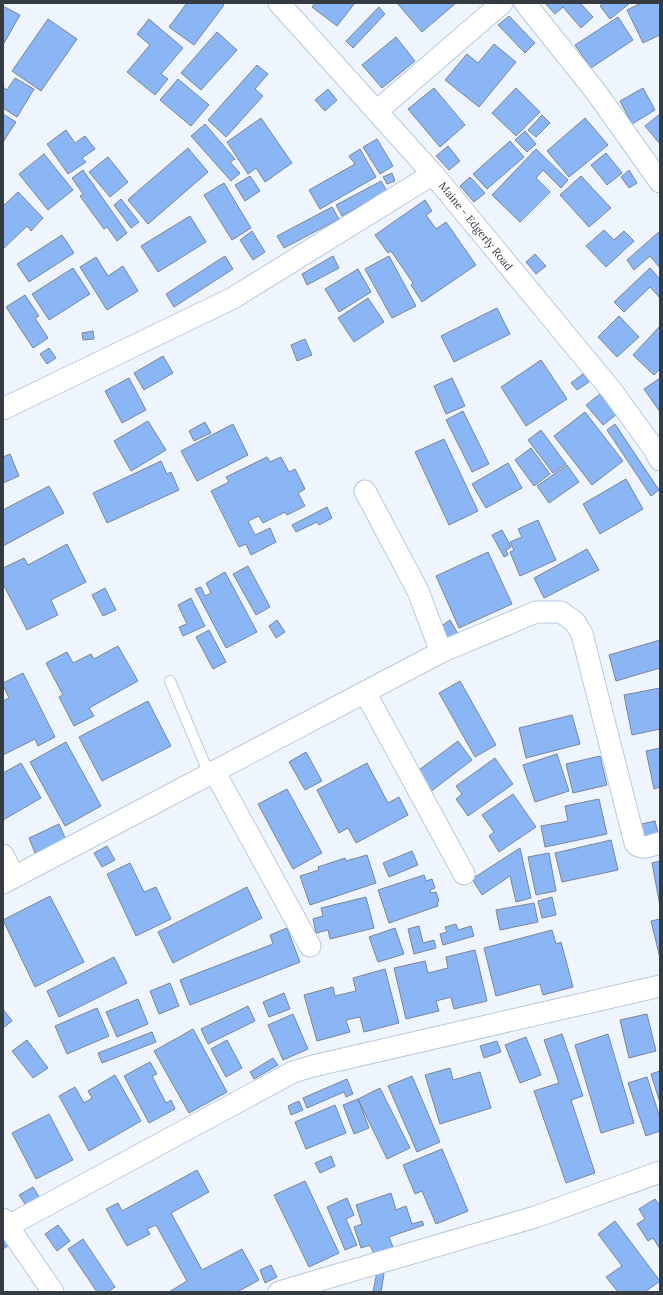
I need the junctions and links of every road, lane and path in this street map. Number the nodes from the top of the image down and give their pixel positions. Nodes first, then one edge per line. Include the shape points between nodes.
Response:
1 (279, 3) edge
2 (502, 3) edge
3 (524, 3) edge
4 (377, 111) junction
5 (433, 174) junction
6 (660, 182) edge
7 (3, 409) edge
8 (660, 460) edge
9 (365, 491) dead end
10 (442, 652) junction
11 (170, 681) dead end
12 (365, 692) junction
13 (211, 773) junction
14 (660, 843) edge
15 (3, 855) edge
16 (464, 874) dead end
17 (9, 880) edge
18 (310, 946) dead end
19 (660, 986) edge
20 (660, 1172) edge
21 (6, 1222) edge
22 (53, 1292) edge
23 (279, 1292) edge

1 - 4 street, Maine - Edgerly Road
2 - 4 street
3 - 6 street via 596,92
4 - 5 street, Maine - Edgerly Road
5 - 7 street via 233,298
5 - 8 street, Maine - Edgerly Road via 612,391
9 - 10 street via 418,591
10 - 12 street
10 - 14 street via 536,612 561,612 575,622 582,634 636,844 641,847
11 - 13 lane
12 - 13 street
12 - 16 street
13 - 17 street
13 - 18 street
15 - 17 street
19 - 21 street via 428,1038 293,1072
20 - 23 street via 535,1217
21 - 22 street

